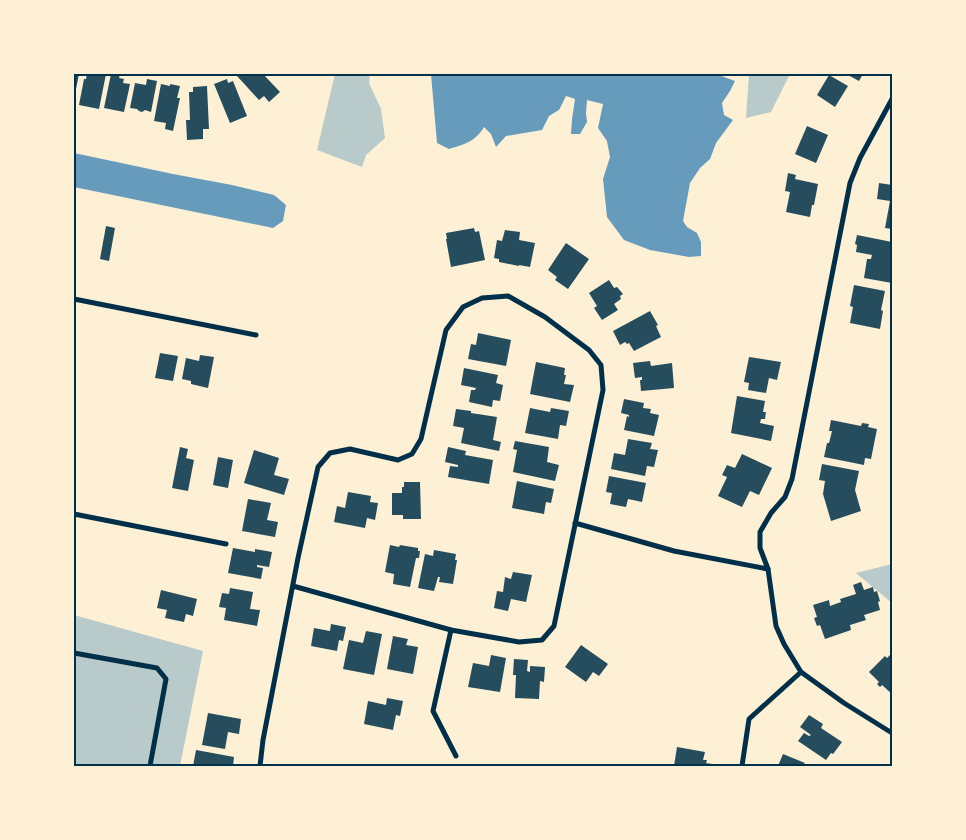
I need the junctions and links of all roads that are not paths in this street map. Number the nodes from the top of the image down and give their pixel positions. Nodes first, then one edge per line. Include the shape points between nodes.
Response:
1 (892, 99) edge
2 (74, 299) edge
3 (256, 335) dead end
4 (74, 514) edge
5 (575, 523) junction
6 (226, 544) dead end
7 (768, 569) junction
8 (293, 586) junction
9 (451, 630) junction
10 (74, 653) edge
11 (801, 672) junction
12 (892, 732) edge
13 (456, 756) dead end
14 (150, 766) edge
15 (260, 766) edge
16 (742, 766) edge

1 - 7 street via 850,182 792,479 785,497 760,532 760,548
2 - 3 street
4 - 6 street
5 - 7 street via 674,551
5 - 8 street via 603,390 601,366 589,350 545,317 508,296 482,298 463,307 446,330 421,438 412,454 398,460 350,449 330,453 318,467
5 - 9 street via 554,626 542,640 520,642
7 - 11 street via 776,626
8 - 9 street
8 - 15 street
9 - 13 street via 433,710
10 - 14 street via 157,668 166,679
11 - 12 street
11 - 16 street via 749,719

